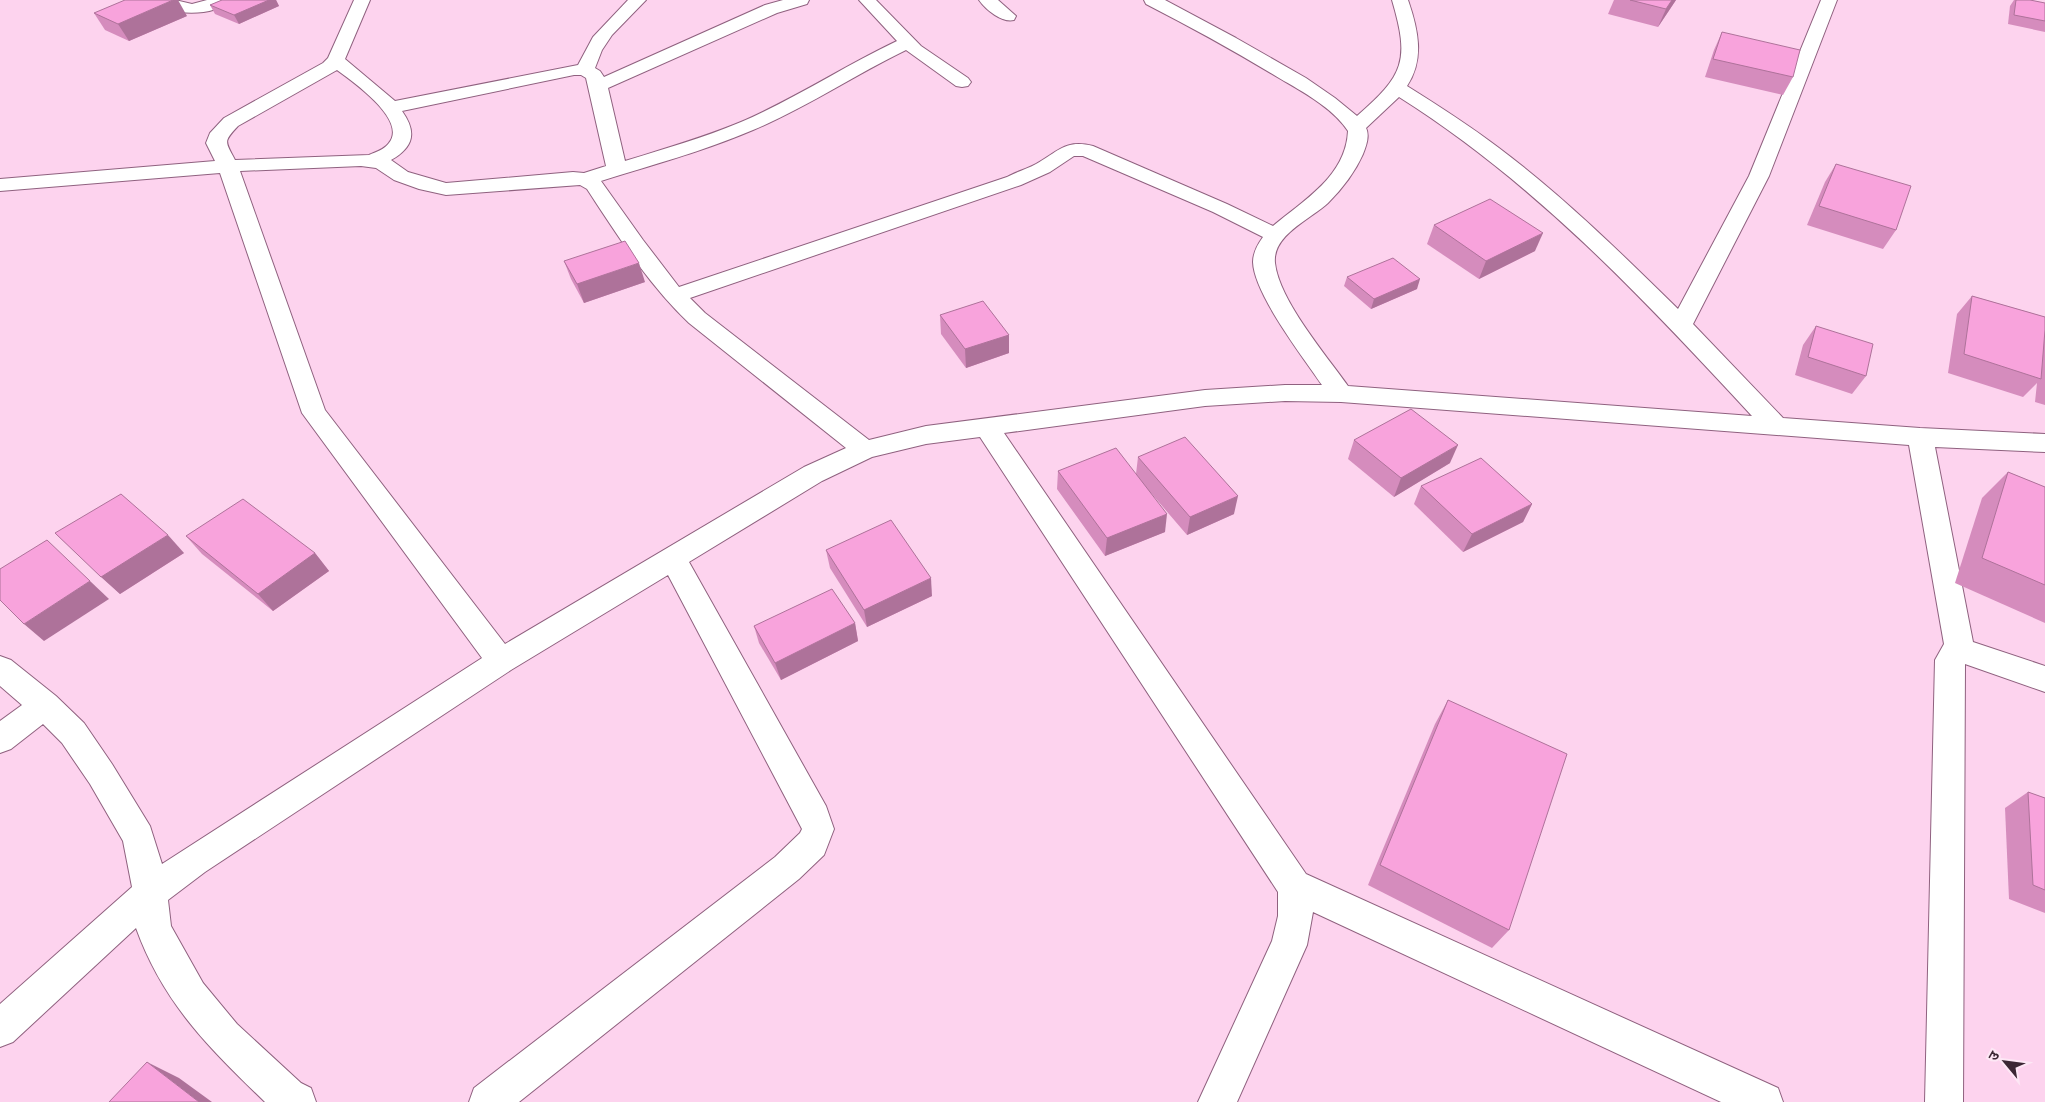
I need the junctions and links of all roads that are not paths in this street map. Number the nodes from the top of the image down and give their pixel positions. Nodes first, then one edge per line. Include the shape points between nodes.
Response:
1 (161, 0) edge
2 (222, 0) edge
3 (362, 0) edge
4 (638, 0) edge
5 (801, 0) edge
6 (867, 0) edge
7 (987, 0) edge
8 (1152, 0) edge
9 (1400, 0) edge
10 (1830, 0) edge
11 (1008, 16) dead end
12 (907, 43) junction
13 (336, 60) junction
14 (585, 70) junction
15 (962, 82) dead end
16 (598, 86) junction
17 (1397, 88) junction
18 (392, 107) junction
19 (1357, 126) junction
20 (375, 160) junction
21 (228, 166) junction
22 (618, 170) junction
23 (584, 179) junction
24 (0, 185) edge
25 (1276, 235) junction
26 (674, 296) junction
27 (1681, 324) junction
28 (1341, 394) junction
29 (986, 426) junction
30 (1777, 427) junction
31 (1920, 437) junction
32 (2045, 443) edge
33 (865, 450) junction
34 (673, 559) junction
35 (1960, 650) junction
36 (501, 661) junction
37 (0, 669) edge
38 (2045, 679) edge
39 (45, 705) junction
40 (0, 739) edge
41 (1294, 886) junction
42 (150, 893) junction
43 (0, 1029) edge
44 (297, 1102) edge
45 (488, 1102) edge
46 (1217, 1102) edge
47 (1764, 1102) edge
48 (1944, 1102) edge

1 - 2 street via 188,10
3 - 13 street
4 - 14 street via 620,16 588,57
5 - 16 street
6 - 12 street
7 - 11 street
8 - 19 street via 1266,61 1337,108
9 - 17 street via 1411,43 1406,71
10 - 27 street via 1759,176
12 - 15 street
12 - 22 street via 747,126
13 - 18 street
13 - 21 street via 324,72 240,116 222,129 216,143
14 - 16 street via 594,75
14 - 18 street
16 - 22 street
17 - 19 street
17 - 27 street via 1505,162
18 - 20 street via 400,120 403,136 397,147
19 - 25 street via 1356,148 1347,167 1321,198
20 - 21 street
20 - 23 street via 401,176 446,189
21 - 24 street
21 - 36 street via 314,412
22 - 23 street
23 - 26 street via 594,184 635,246
25 - 26 street via 1086,150 1075,149 1014,181
25 - 28 street via 1265,250 1266,278
26 - 33 street via 697,318
27 - 30 street
28 - 29 street via 1285,393 1205,398
28 - 30 street
29 - 33 street via 926,435
29 - 41 street
30 - 31 street
31 - 32 street
31 - 35 street
33 - 34 street via 813,474
34 - 36 street
34 - 45 street via 818,829 812,844 787,868
35 - 38 street
35 - 48 street via 1950,660
36 - 42 street via 254,820
37 - 39 street
39 - 40 street
39 - 42 street via 73,733 138,837
41 - 46 street via 1298,901 1290,945
41 - 47 street
42 - 43 street
42 - 44 street via 154,929 190,996 224,1037

